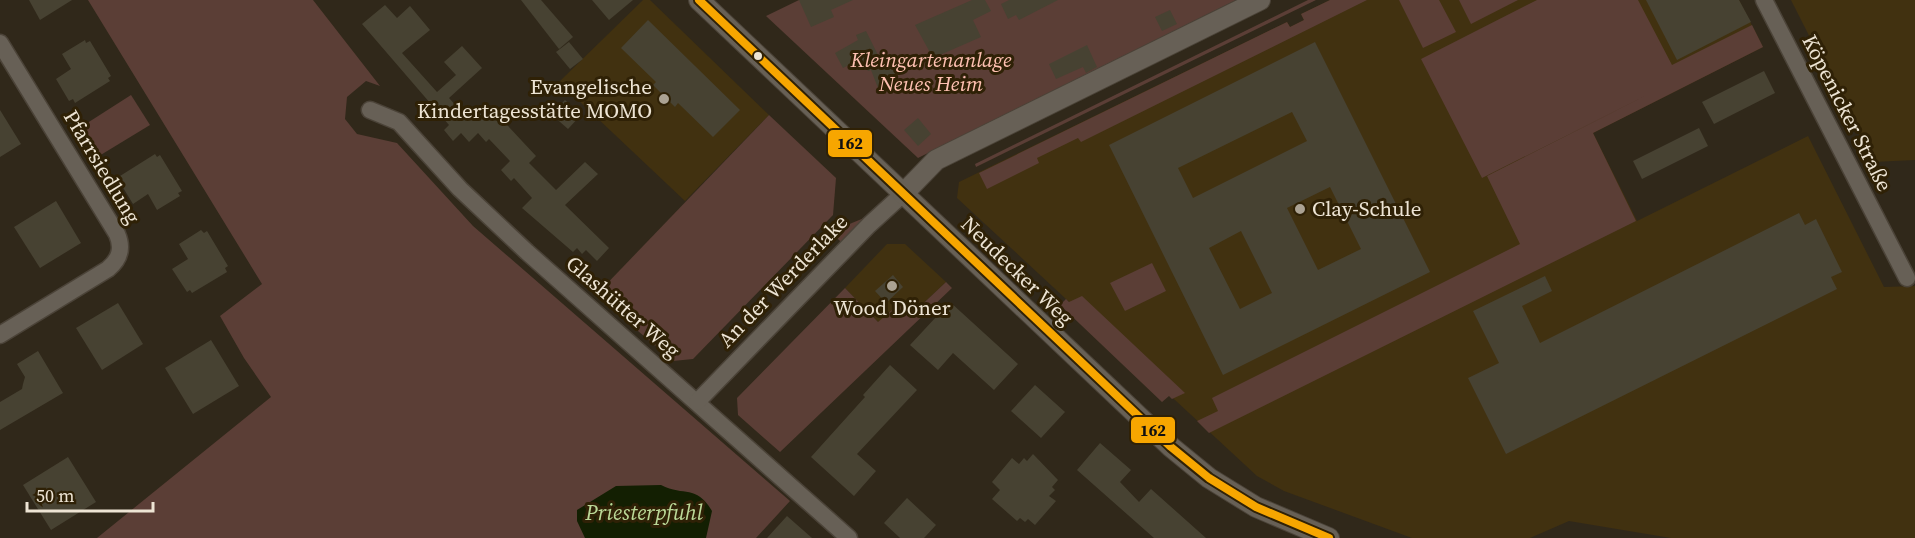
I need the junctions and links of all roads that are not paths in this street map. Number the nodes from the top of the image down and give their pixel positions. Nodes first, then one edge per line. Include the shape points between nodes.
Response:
1 (699, 0) edge
2 (1260, 0) edge
3 (1764, 0) edge
4 (0, 43) edge
5 (370, 110) dead end
6 (903, 194) junction
7 (1907, 278) dead end
8 (0, 335) edge
9 (697, 402) junction
10 (849, 538) edge
11 (1329, 538) edge

1 - 6 street, Neudecker Weg
2 - 6 street via 936,160
3 - 7 street, Köpenicker Straße
4 - 8 street, Pfarrsiedlung via 117,234 120,248 117,260 108,269
5 - 9 street, Glashütter Weg via 399,122 460,189 527,252
6 - 9 street, An der Werderlake
6 - 11 street, Neudecker Weg via 1122,403 1209,478 1256,507
9 - 10 street, Glashütter Weg

